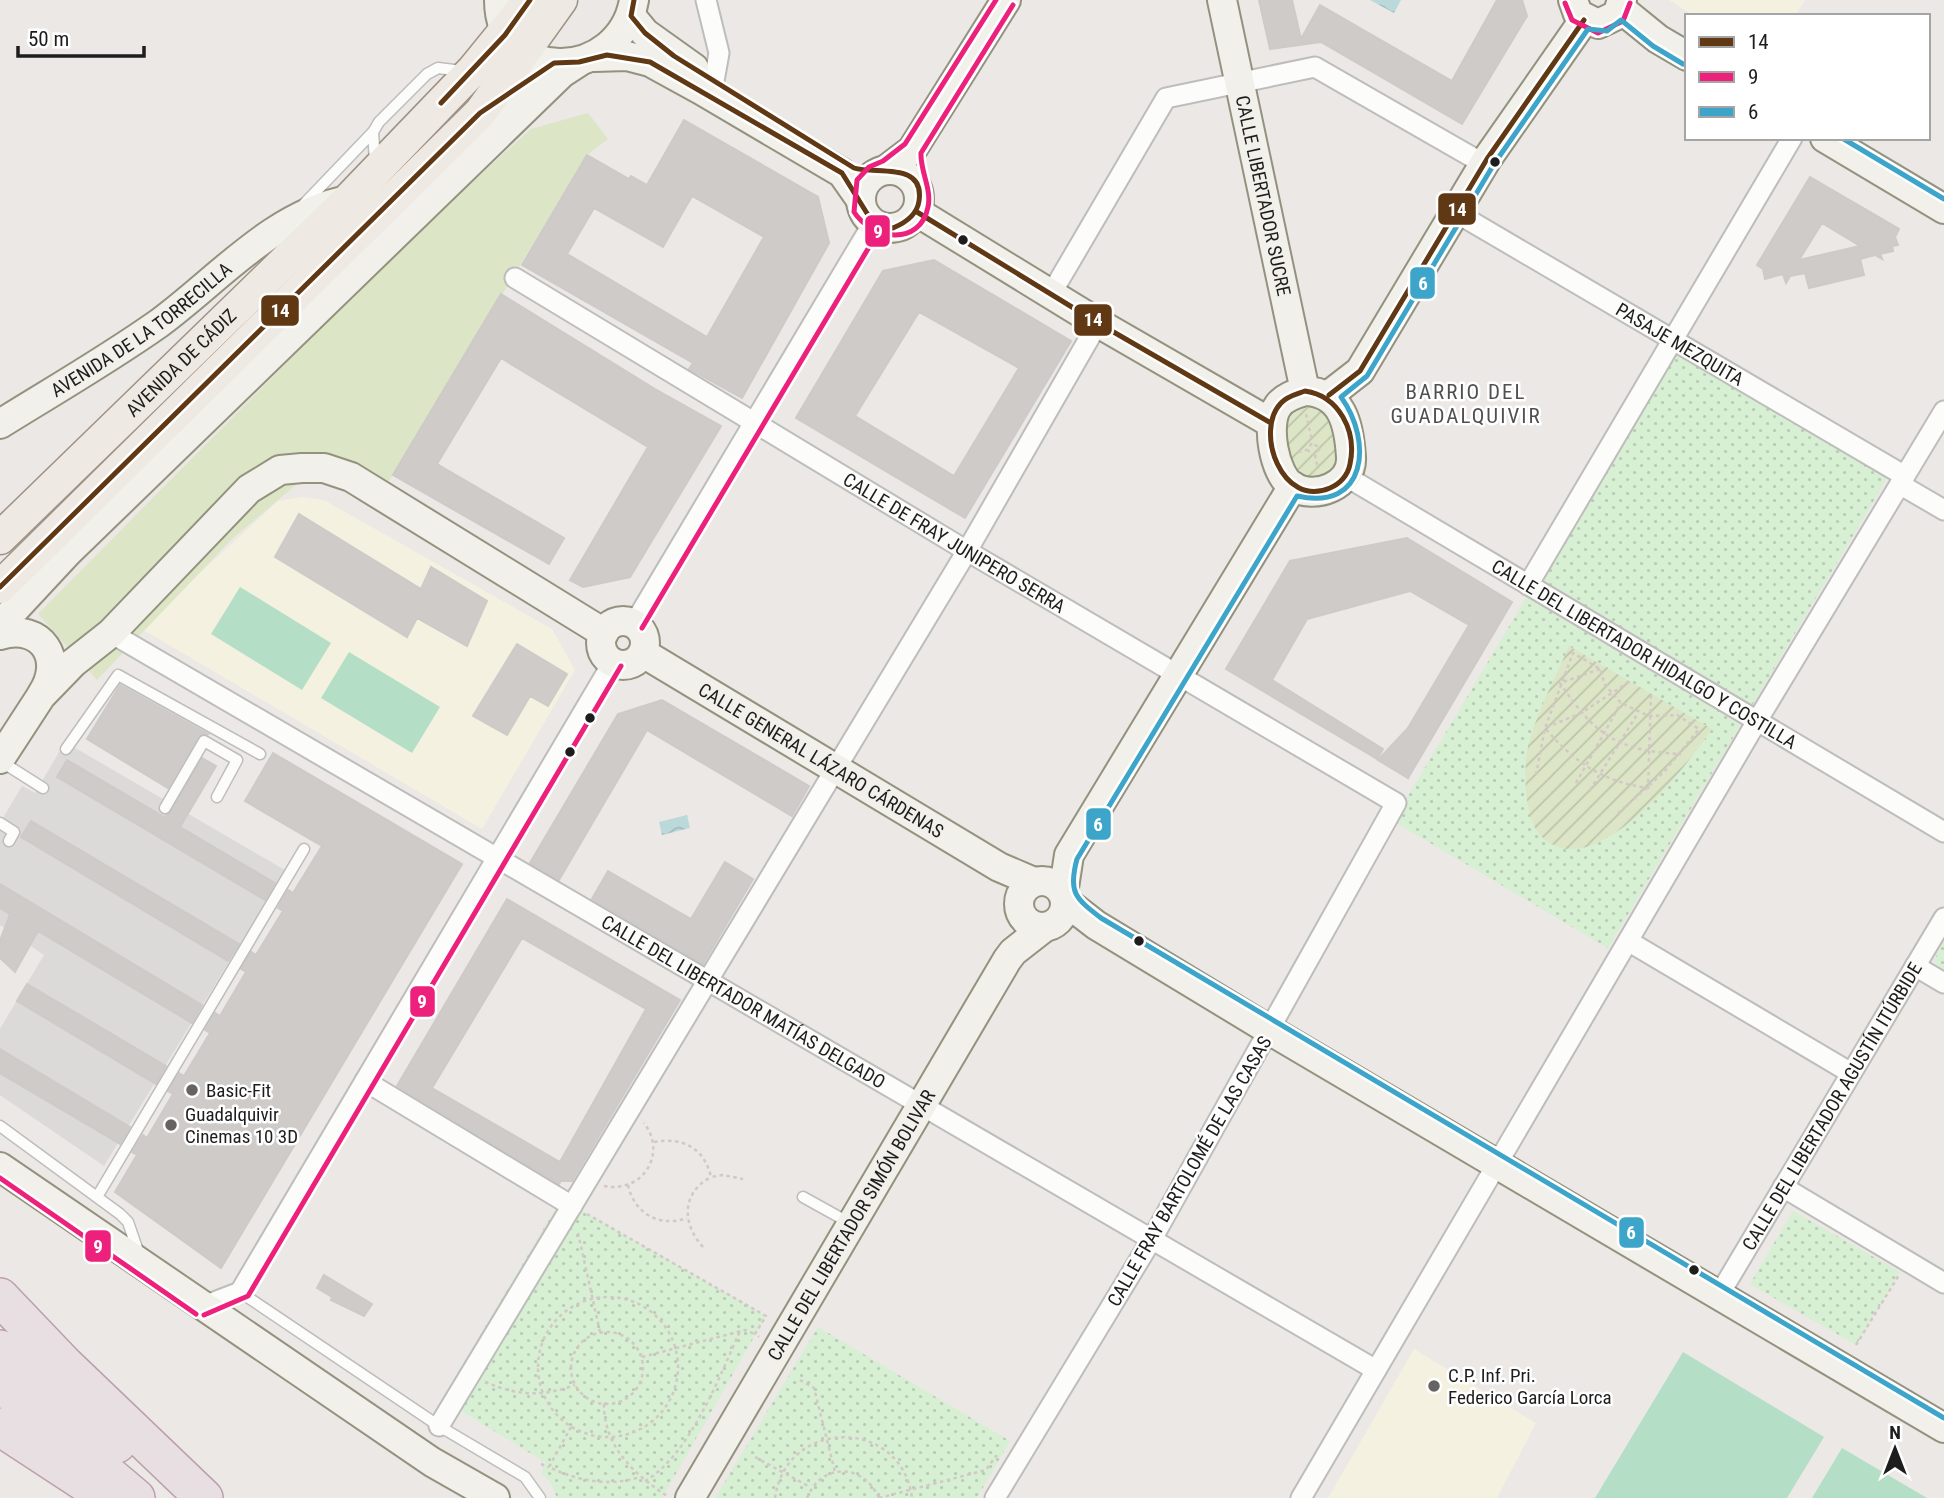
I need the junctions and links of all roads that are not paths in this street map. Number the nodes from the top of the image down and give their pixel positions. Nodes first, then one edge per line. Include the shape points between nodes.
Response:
1 (499, 0) edge
2 (530, 0) edge
3 (561, 0) edge
4 (706, 0) edge
5 (1006, 0) edge
6 (1222, 0) edge
7 (1622, 4) edge
8 (632, 8) edge
9 (1578, 10) edge
10 (551, 54) junction
11 (1685, 55) edge
12 (473, 70) junction
13 (714, 81) junction
14 (1240, 83) junction
15 (373, 132) junction
16 (1791, 140) edge
17 (1828, 140) edge
18 (912, 150) junction
19 (1484, 164) junction
20 (881, 171) junction
21 (374, 172) junction
22 (913, 180) junction
23 (348, 200) junction
24 (1944, 209) edge
25 (867, 211) junction
26 (917, 212) junction
27 (1455, 212) junction
28 (279, 228) junction
29 (314, 276) junction
30 (515, 278) dead end
31 (1051, 294) junction
32 (1098, 323) junction
33 (1672, 339) junction
34 (258, 369) junction
35 (1313, 397) junction
36 (1944, 411) edge
37 (757, 422) junction
38 (1271, 422) junction
39 (0, 424) edge
40 (1346, 477) junction
41 (1903, 481) junction
42 (1293, 486) junction
43 (1944, 510) edge
44 (0, 538) edge
45 (967, 551) junction
46 (40, 582) junction
47 (1528, 585) junction
48 (0, 587) edge
49 (634, 624) junction
50 (0, 625) edge
51 (116, 628) junction
52 (604, 633) junction
53 (0, 635) edge
54 (643, 653) junction
55 (63, 655) junction
56 (613, 662) junction
57 (1177, 676) junction
58 (1757, 721) junction
59 (66, 749) dead end
60 (260, 754) dead end
61 (0, 760) edge
62 (835, 770) junction
63 (43, 788) dead end
64 (217, 797) dead end
65 (1396, 803) joint
66 (165, 808) dead end
67 (0, 823) edge
68 (1944, 832) edge
69 (9, 841) dead end
70 (304, 849) dead end
71 (497, 858) junction
72 (1043, 902) junction
73 (1944, 918) edge
74 (1628, 941) junction
75 (1915, 966) junction
76 (708, 981) junction
77 (1944, 983) edge
78 (1271, 1031) junction
79 (1851, 1073) junction
80 (365, 1081) junction
81 (922, 1105) junction
82 (0, 1126) edge
83 (1496, 1163) junction
84 (0, 1167) edge
85 (1783, 1187) junction
86 (97, 1197) junction
87 (803, 1197) dead end
88 (572, 1206) junction
89 (852, 1224) junction
90 (1152, 1239) junction
91 (143, 1268) junction
92 (1944, 1283) edge
93 (240, 1292) junction
94 (1719, 1295) junction
95 (0, 1297) edge
96 (201, 1307) junction
97 (0, 1349) edge
98 (1376, 1370) junction
99 (0, 1383) edge
100 (439, 1426) junction
101 (0, 1427) edge
102 (1944, 1428) edge
103 (678, 1497) edge
104 (107, 1498) edge
105 (136, 1498) edge
106 (187, 1498) edge
107 (204, 1498) edge
108 (495, 1498) edge
109 (540, 1498) edge
110 (995, 1498) edge
111 (1301, 1498) edge

1 - 10 street
2 - 10 main road, AVENIDA DE CÁDIZ
3 - 10 main road, AVENIDA DE CÁDIZ
4 - 13 street via 719,53
5 - 18 street
6 - 14 street, CALLE LIBERTADOR SUCRE
7 - 9 street via 1605,23
7 - 11 street via 1658,39
8 - 10 street via 620,35
8 - 13 street via 655,41
9 - 19 street
10 - 12 main road, AVENIDA DE CÁDIZ
10 - 25 street via 627,56 650,62 842,173
10 - 29 main road, AVENIDA DE CÁDIZ via 480,113
10 - 34 street, AVENIDA DE CÁDIZ via 562,73
12 - 15 lane via 438,68 427,74
12 - 21 main road, AVENIDA DE CÁDIZ
13 - 20 street via 835,158
14 - 19 street via 1315,67
14 - 31 street via 1166,98
14 - 35 street, CALLE LIBERTADOR SUCRE
15 - 21 lane
15 - 28 lane
16 - 33 street
17 - 24 street
18 - 20 street
18 - 22 street
19 - 27 street
20 - 22 street via 906,173
20 - 25 street via 864,185
21 - 23 main road, AVENIDA DE CÁDIZ
22 - 26 street via 920,195
23 - 28 street, AVENIDA DE LA TORRECILLA via 311,211
23 - 44 main road, AVENIDA DE CÁDIZ
25 - 26 street via 892,228 902,226
25 - 37 street
26 - 31 street
27 - 33 street, PASAJE MEZQUITA
27 - 35 street via 1360,371
28 - 39 street, AVENIDA DE LA TORRECILLA via 156,326
29 - 34 street, AVENIDA DE CÁDIZ via 279,321
29 - 48 main road, AVENIDA DE CÁDIZ
30 - 37 street, CALLE DE FRAY JUNIPERO SERRA
31 - 32 street
32 - 38 street
32 - 45 street
33 - 41 street, PASAJE MEZQUITA
33 - 47 street
34 - 46 street, AVENIDA DE CÁDIZ
35 - 38 street via 1289,396 1277,407
35 - 40 street via 1343,416 1352,465
36 - 41 street
37 - 45 street, CALLE DE FRAY JUNIPERO SERRA
37 - 49 street
38 - 42 street via 1280,470
40 - 42 street via 1333,488 1316,491
40 - 47 street, CALLE DEL LIBERTADOR HIDALGO Y COSTILLA
41 - 43 street, PASAJE MEZQUITA
41 - 58 street
42 - 57 street
45 - 57 street, CALLE DE FRAY JUNIPERO SERRA
45 - 62 street
46 - 50 street, AVENIDA DE CÁDIZ
46 - 55 street via 34,598 36,610
47 - 58 street, CALLE DEL LIBERTADOR HIDALGO Y COSTILLA
49 - 52 street via 614,624
49 - 54 street via 645,640
51 - 52 street via 249,489 280,470 324,468 351,477
51 - 55 street
51 - 71 street, CALLE DEL LIBERTADOR MATÍAS DELGADO
52 - 56 street via 602,646
53 - 55 street via 24,632
54 - 56 street via 626,665
54 - 62 street, CALLE GENERAL LÁZARO CÁRDENAS
55 - 61 street
56 - 71 street
57 - 65 street, CALLE DE FRAY JUNIPERO SERRA
57 - 72 street
58 - 68 street, CALLE DEL LIBERTADOR HIDALGO Y COSTILLA
58 - 74 street
59 - 60 lane via 118,675
61 - 63 lane
62 - 72 street, CALLE GENERAL LÁZARO CÁRDENAS via 999,867
62 - 76 street
64 - 66 lane via 237,760 204,741
65 - 78 street, CALLE FRAY BARTOLOMÉ DE LAS CASAS
67 - 69 lane via 14,832
70 - 86 lane
71 - 76 street, CALLE DEL LIBERTADOR MATÍAS DELGADO
71 - 80 street
72 - 78 street, CALLE GENERAL LÁZARO CÁRDENAS via 1096,925
72 - 81 street, CALLE DEL LIBERTADOR SIMÓN BOLIVAR
73 - 75 street, CALLE DEL LIBERTADOR AGUSTÍN ITÚRBIDE
74 - 79 street
74 - 83 street
75 - 77 street
75 - 79 street, CALLE DEL LIBERTADOR AGUSTÍN ITÚRBIDE
76 - 81 street, CALLE DEL LIBERTADOR MATÍAS DELGADO
76 - 88 street
78 - 83 street, CALLE GENERAL LÁZARO CÁRDENAS
78 - 90 street, CALLE FRAY BARTOLOMÉ DE LAS CASAS
79 - 85 street, CALLE DEL LIBERTADOR AGUSTÍN ITÚRBIDE
80 - 88 street
80 - 93 street
81 - 89 street, CALLE DEL LIBERTADOR SIMÓN BOLIVAR
81 - 90 street, CALLE DEL LIBERTADOR MATÍAS DELGADO
82 - 86 lane
83 - 94 street, CALLE GENERAL LÁZARO CÁRDENAS
83 - 98 street
84 - 91 street
85 - 92 street
85 - 94 street, CALLE DEL LIBERTADOR AGUSTÍN ITÚRBIDE
86 - 91 lane via 128,1222
87 - 89 lane
88 - 100 street
89 - 103 street, CALLE DEL LIBERTADOR SIMÓN BOLIVAR via 767,1341
90 - 98 street, CALLE DEL LIBERTADOR MATÍAS DELGADO
90 - 110 street, CALLE FRAY BARTOLOMÉ DE LAS CASAS
91 - 96 street
93 - 96 street
93 - 100 lane
94 - 102 street, CALLE GENERAL LÁZARO CÁRDENAS
95 - 107 highway
96 - 108 street via 432,1462
97 - 106 highway
98 - 111 street
99 - 105 highway
100 - 109 lane via 526,1477
101 - 104 highway

